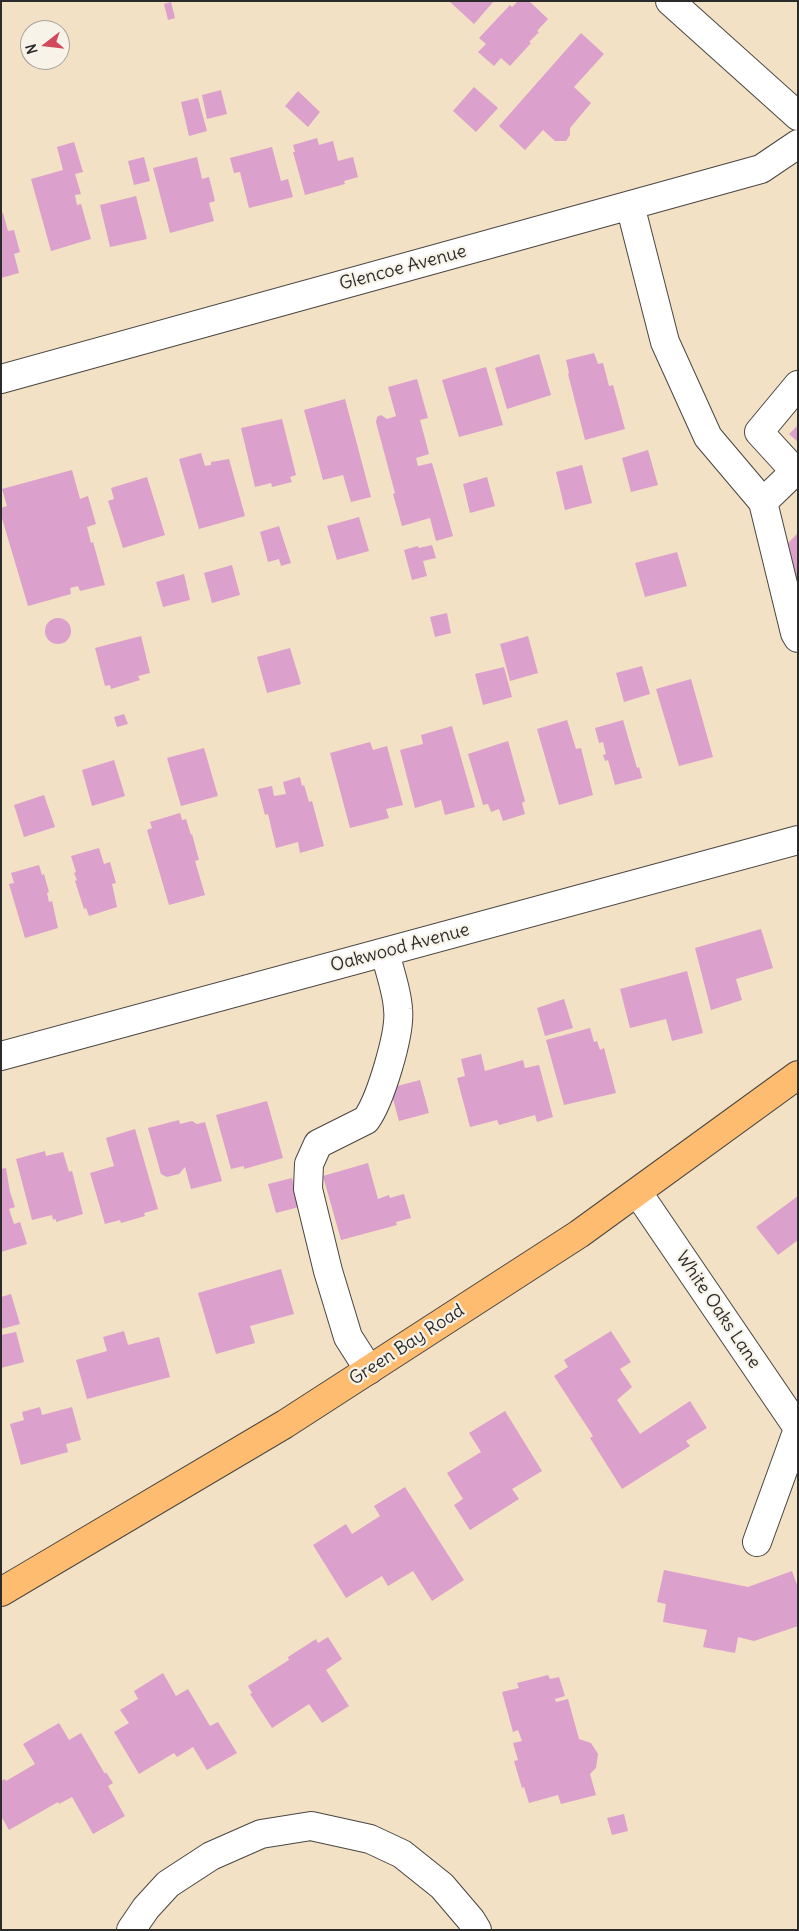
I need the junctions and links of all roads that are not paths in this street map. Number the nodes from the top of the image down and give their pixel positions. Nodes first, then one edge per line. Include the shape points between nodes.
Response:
1 (670, 1) edge
2 (798, 116) edge
3 (798, 144) edge
4 (630, 205) junction
5 (1, 379) edge
6 (798, 385) edge
7 (763, 502) junction
8 (798, 638) edge
9 (798, 840) edge
10 (385, 952) junction
11 (1, 1056) edge
12 (798, 1075) edge
13 (638, 1193) junction
14 (368, 1370) junction
15 (798, 1428) edge
16 (757, 1542) dead end
17 (1, 1592) edge
18 (131, 1930) edge
19 (477, 1930) edge

1 - 2 street
3 - 4 street, Glencoe Avenue via 761,169
4 - 5 street, Glencoe Avenue
4 - 7 street via 665,342 708,437
6 - 7 street via 759,432 791,467 789,477
7 - 8 street
9 - 10 street, Oakwood Avenue
10 - 11 street, Oakwood Avenue
10 - 14 street via 398,1009 397,1035 388,1067 366,1120 318,1144 309,1164 308,1189 330,1280 348,1337
12 - 13 main road, Green Bay Road
13 - 14 main road, Green Bay Road
13 - 15 street, White Oaks Lane
14 - 17 main road, Green Bay Road via 285,1424
15 - 16 street, White Oaks Lane
18 - 19 street via 168,1884 211,1856 261,1834 311,1826 370,1838 402,1854 442,1886

